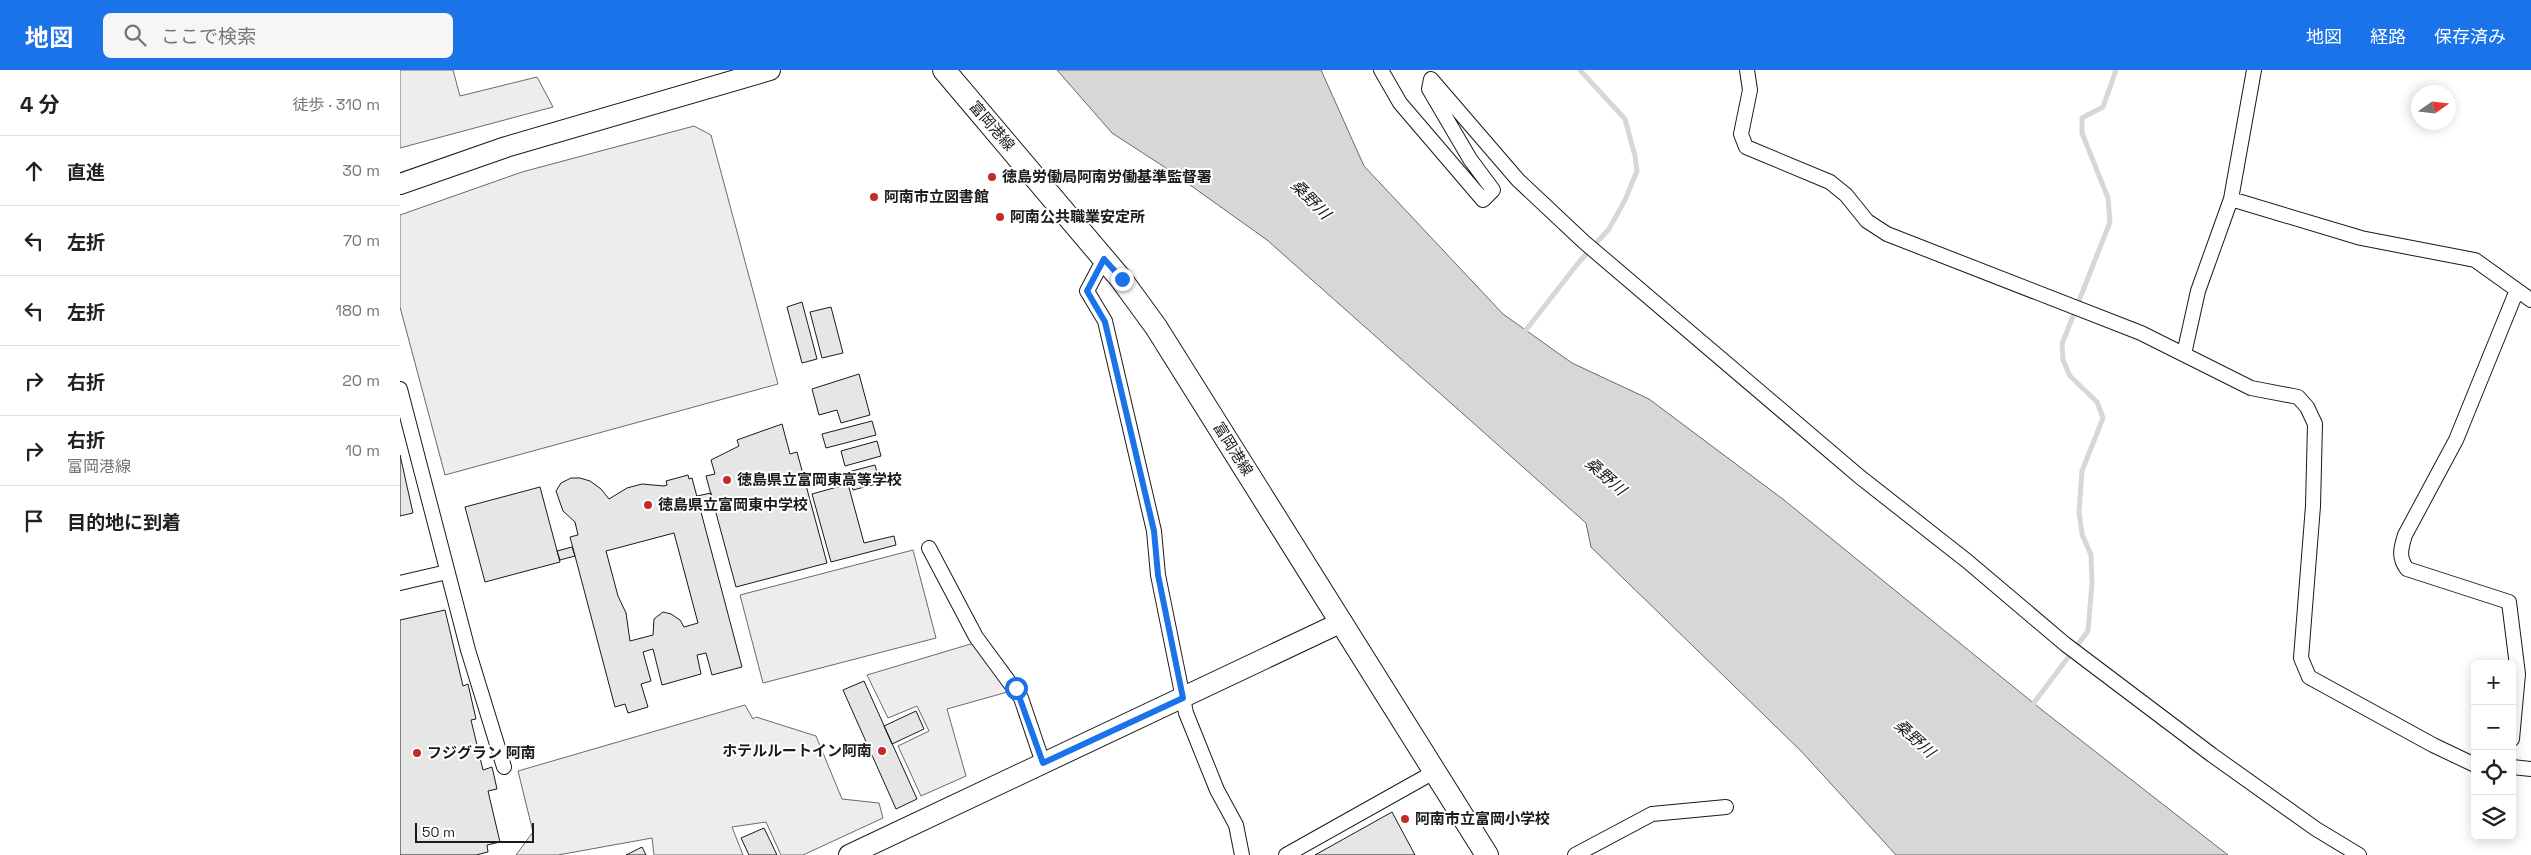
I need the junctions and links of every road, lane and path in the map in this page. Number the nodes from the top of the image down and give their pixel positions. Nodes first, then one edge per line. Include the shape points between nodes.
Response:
1 (770, 70) edge
2 (944, 70) edge
3 (1381, 70) edge
4 (1747, 70) edge
5 (2254, 70) edge
6 (1428, 75) edge
7 (400, 184) edge
8 (2231, 199) junction
9 (1104, 259) junction
10 (2517, 290) junction
11 (2531, 300) edge
12 (2184, 354) junction
13 (400, 389) edge
14 (402, 405) edge
15 (929, 548) dead end
16 (447, 572) junction
17 (400, 584) edge
18 (1342, 622) junction
19 (1183, 698) junction
20 (2515, 705) edge
21 (1043, 763) junction
22 (2471, 763) edge
23 (2516, 766) edge
24 (504, 767) dead end
25 (2531, 769) edge
26 (1434, 772) junction
27 (1726, 807) dead end
28 (849, 855) edge
29 (1242, 855) edge
30 (1286, 855) edge
31 (1487, 855) edge
32 (1575, 855) edge
33 (2359, 855) edge

1 - 7 street via 506,147
2 - 9 main road, 富岡港線
3 - 6 street via 1400,103 1483,200 1493,190 1470,159 1429,88
4 - 12 street via 1750,90 1741,134 1746,147 1830,182 1868,221 1886,234 2141,333
5 - 8 street
6 - 33 street via 1518,180 1584,242 1860,477 2065,644 2316,829
8 - 10 street via 2361,238 2475,260
8 - 12 street via 2198,291
9 - 18 main road, 富岡港線 via 1156,327
9 - 19 street via 1087,291 1105,322 1154,531 1158,575
10 - 11 street
10 - 20 street via 2456,440 2405,534 2400,551 2401,562 2407,570 2509,602 2518,674
12 - 22 street via 2250,388 2298,397 2308,407 2315,424 2313,506 2300,658 2309,677
13 - 14 street
14 - 16 street
15 - 21 street via 976,637 1016,688
16 - 17 street
16 - 24 street
18 - 19 street
18 - 26 main road, 富岡港線
19 - 21 street
19 - 29 street via 1217,790 1236,825
21 - 28 street
23 - 25 street
26 - 30 street
26 - 31 main road, 富岡港線
27 - 32 street via 1652,814

